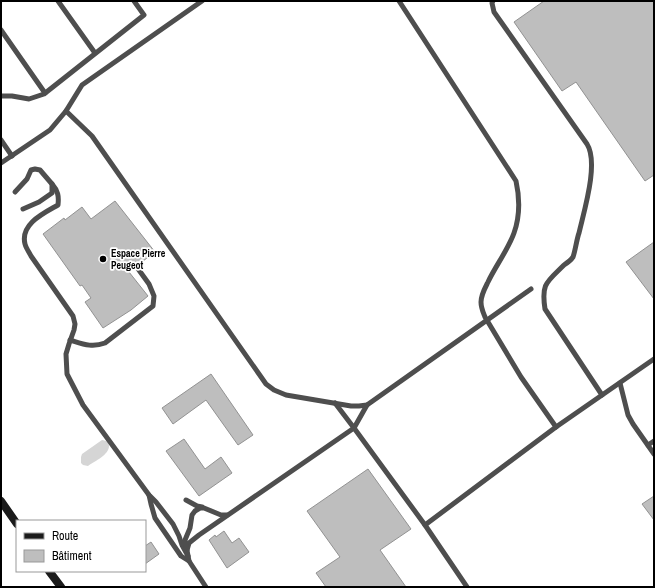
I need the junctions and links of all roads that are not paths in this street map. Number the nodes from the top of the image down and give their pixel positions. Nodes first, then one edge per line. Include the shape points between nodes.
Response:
1 (58, 1) edge
2 (134, 1) edge
3 (202, 1) edge
4 (399, 1) edge
5 (493, 1) edge
6 (1, 30) edge
7 (95, 53) junction
8 (45, 93) junction
9 (1, 96) edge
10 (66, 111) junction
11 (1, 140) edge
12 (12, 156) junction
13 (1, 163) edge
14 (52, 184) junction
15 (15, 192) dead end
16 (47, 197) junction
17 (23, 209) dead end
18 (52, 209) junction
19 (136, 266) dead end
20 (532, 289) dead end
21 (487, 320) junction
22 (70, 340) junction
23 (654, 359) edge
24 (620, 383) junction
25 (602, 395) junction
26 (335, 403) junction
27 (367, 405) junction
28 (556, 427) junction
29 (354, 428) junction
30 (654, 441) edge
31 (648, 445) junction
32 (654, 454) edge
33 (149, 495) junction
34 (1, 501) edge
35 (204, 508) junction
36 (227, 515) junction
37 (192, 517) junction
38 (16, 523) edge
39 (425, 525) junction
40 (187, 550) junction
41 (189, 558) junction
42 (51, 572) edge
43 (60, 586) edge
44 (206, 587) edge
45 (467, 587) edge

1 - 7 lane
2 - 7 lane via 144,15
3 - 10 lane via 82,85
4 - 21 lane via 516,182 519,193 518,219 481,300
5 - 25 lane via 494,12 591,153 591,179 573,257 552,276 544,290 543,298 545,309
6 - 8 lane
7 - 8 lane
8 - 9 lane via 29,99
10 - 12 lane via 50,130
10 - 26 lane via 92,136 266,384 286,395
11 - 12 lane
12 - 13 lane
14 - 15 lane via 40,170 35,169 31,170 27,179
14 - 16 lane via 52,193
14 - 18 lane via 59,197 58,205
16 - 17 lane
16 - 18 lane via 55,199 55,206
18 - 22 lane via 38,216 31,224 25,239 31,256 73,316 75,324
19 - 22 lane via 149,284 154,296 153,306 105,343 97,346
20 - 21 lane
21 - 27 lane
21 - 28 lane via 521,378
22 - 33 lane via 66,354 67,374 73,388
23 - 24 lane
24 - 25 lane
24 - 31 lane via 628,414
25 - 28 lane
26 - 27 lane
26 - 29 lane
27 - 29 lane
28 - 39 lane
29 - 36 lane
29 - 39 lane
30 - 31 lane
31 - 32 lane
33 - 41 lane via 173,524
33 - 41 lane via 155,518 181,556
34 - 38 main road
35 - 36 lane
35 - 37 lane via 195,511
35 - 37 lane via 186,500
36 - 40 lane via 189,543
37 - 40 lane via 185,540
39 - 45 lane
40 - 41 lane
41 - 44 lane
42 - 43 main road

